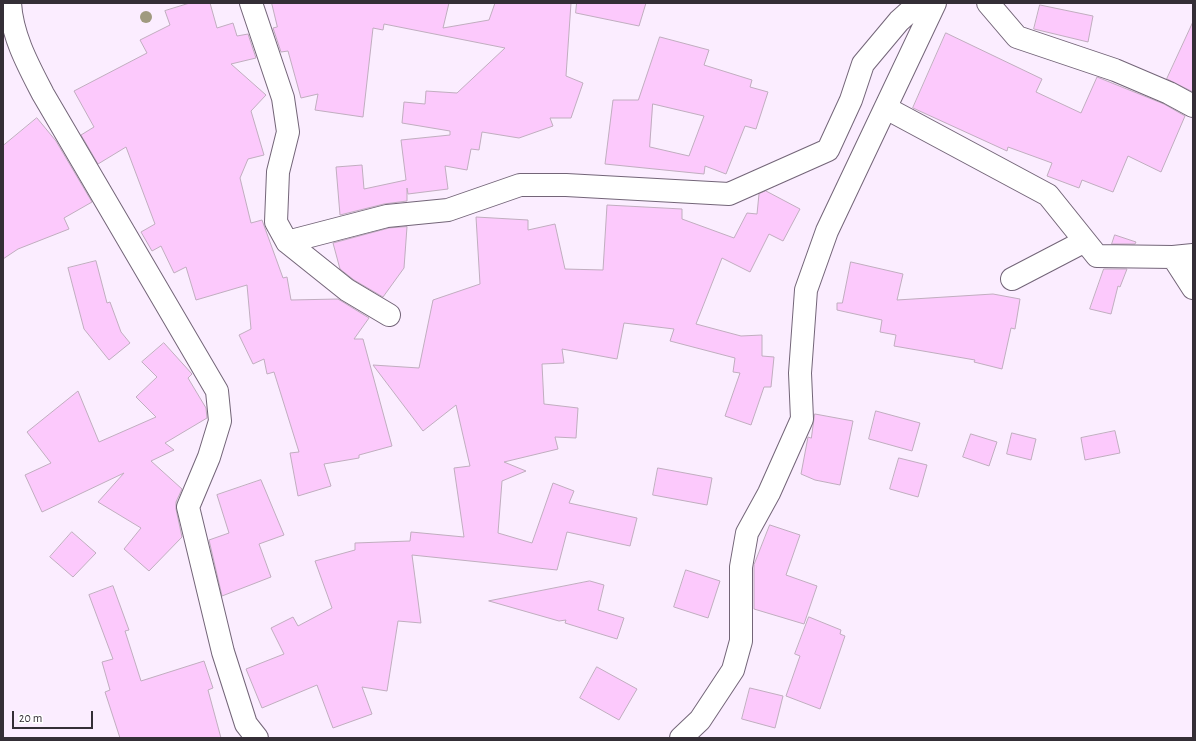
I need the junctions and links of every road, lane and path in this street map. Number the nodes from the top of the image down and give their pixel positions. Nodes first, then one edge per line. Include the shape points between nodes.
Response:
1 (10, 3) edge
2 (251, 3) edge
3 (919, 3) edge
4 (935, 3) edge
5 (988, 3) edge
6 (1193, 106) edge
7 (886, 108) junction
8 (287, 242) junction
9 (1085, 242) junction
10 (1183, 256) edge
11 (1012, 279) dead end
12 (1193, 288) edge
13 (388, 315) dead end
14 (257, 738) edge
15 (681, 738) edge

1 - 14 street via 11,16 23,55 43,94 217,391 220,420 209,457 188,507 223,652 246,724
2 - 8 street via 284,105 288,132 278,172 276,222
3 - 8 street via 899,21 863,64 851,100 828,150 729,194 520,185 448,210 387,216
4 - 7 street
5 - 6 street via 1017,37 1115,70 1169,92
7 - 9 street via 1048,195
7 - 15 street via 827,231 806,290 800,372 802,419 769,493 747,533 740,567 741,640 733,670 700,720
8 - 13 street via 347,290
9 - 10 street via 1097,256
9 - 11 street
10 - 12 street

